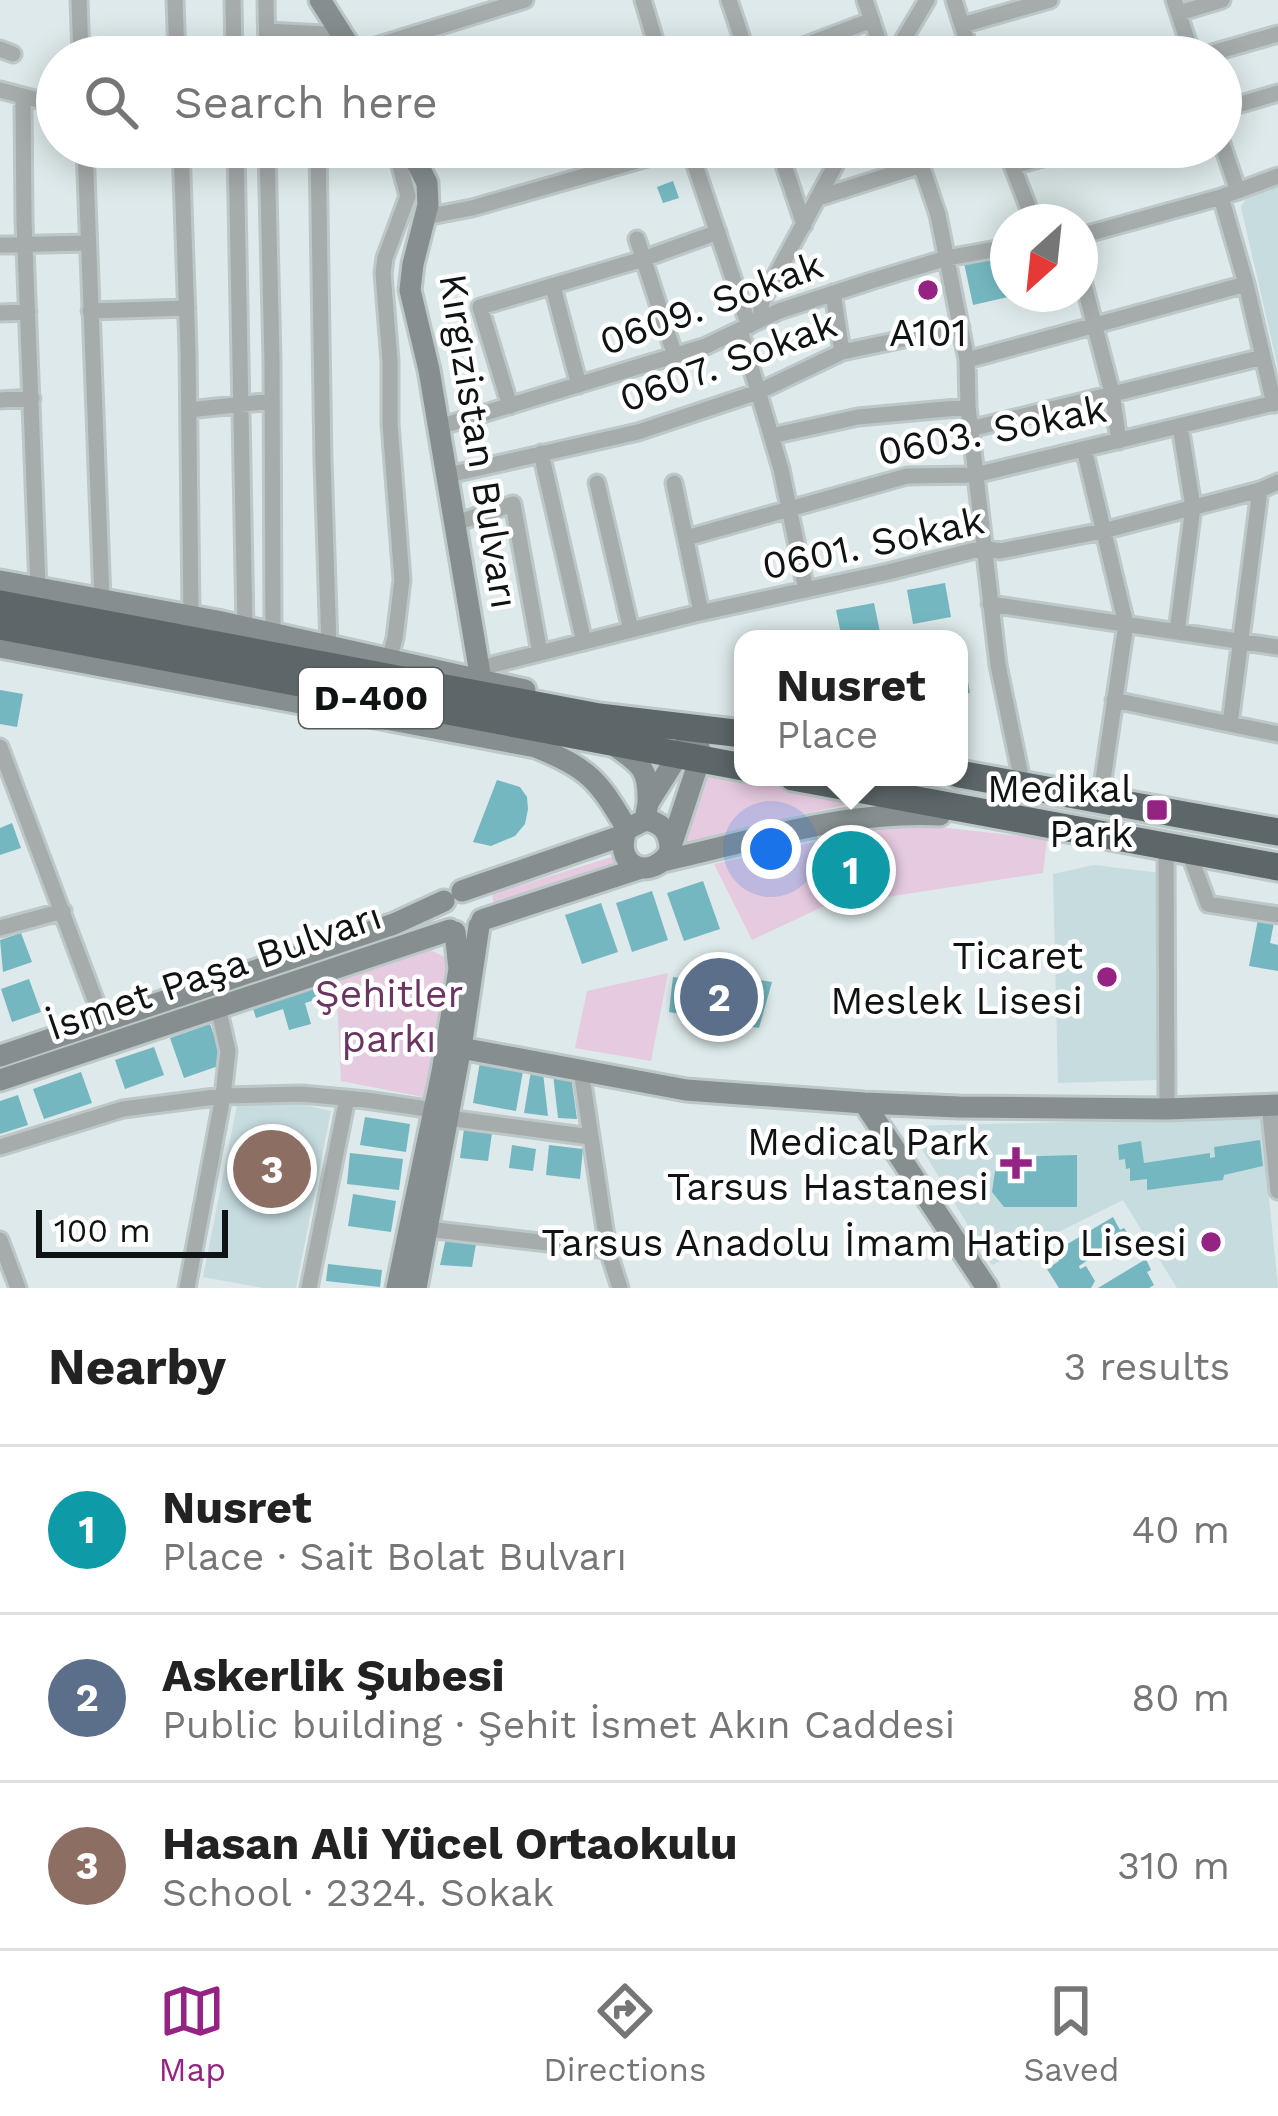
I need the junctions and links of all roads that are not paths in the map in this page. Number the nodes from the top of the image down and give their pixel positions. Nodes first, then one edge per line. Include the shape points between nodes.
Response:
1 (79, 0) edge
2 (175, 0) edge
3 (233, 0) edge
4 (266, 0) edge
5 (525, 0) edge
6 (643, 0) edge
7 (729, 0) edge
8 (866, 0) edge
9 (927, 0) edge
10 (954, 0) edge
11 (1050, 0) edge
12 (1222, 0) edge
13 (327, 2) edge
14 (1177, 6) edge
15 (872, 20) junction
16 (962, 25) junction
17 (267, 31) junction
18 (1278, 34) edge
19 (80, 36) edge
20 (176, 36) edge
21 (234, 36) edge
22 (267, 36) edge
23 (294, 36) edge
24 (340, 36) edge
25 (379, 36) edge
26 (654, 36) edge
27 (741, 36) edge
28 (830, 36) edge
29 (879, 36) edge
30 (902, 36) edge
31 (966, 36) edge
32 (1188, 36) edge
33 (1242, 44) edge
34 (0, 90) edge
35 (1278, 93) edge
36 (23, 98) junction
37 (36, 101) edge
38 (1242, 104) edge
39 (86, 168) edge
40 (182, 168) edge
41 (236, 168) edge
42 (267, 168) edge
43 (318, 168) edge
44 (401, 168) edge
45 (420, 168) edge
46 (614, 168) edge
47 (695, 168) edge
48 (785, 168) edge
49 (834, 168) edge
50 (912, 168) edge
51 (922, 168) edge
52 (1013, 168) edge
53 (1225, 168) edge
54 (1278, 176) edge
55 (1229, 194) junction
56 (818, 198) junction
57 (1027, 204) edge
58 (425, 217) junction
59 (804, 224) junction
60 (1098, 231) edge
61 (718, 232) junction
62 (637, 239) dead end
63 (88, 243) junction
64 (0, 244) edge
65 (25, 245) junction
66 (990, 250) edge
67 (947, 258) junction
68 (644, 259) junction
69 (1246, 284) junction
70 (553, 287) junction
71 (833, 293) junction
72 (187, 308) junction
73 (90, 311) junction
74 (28, 312) junction
75 (1091, 312) edge
76 (0, 313) edge
77 (1094, 324) junction
78 (749, 325) junction
79 (961, 327) junction
80 (842, 352) junction
81 (675, 356) junction
82 (1263, 357) junction
83 (967, 359) junction
84 (580, 385) junction
85 (758, 392) junction
86 (1112, 393) junction
87 (32, 398) junction
88 (0, 400) edge
89 (272, 401) junction
90 (1276, 403) edge
91 (240, 406) junction
92 (510, 406) junction
93 (968, 407) junction
94 (189, 410) junction
95 (1180, 426) junction
96 (439, 428) junction
97 (970, 429) junction
98 (771, 436) junction
99 (1119, 441) junction
100 (1084, 449) junction
101 (541, 453) junction
102 (448, 475) junction
103 (975, 475) junction
104 (597, 482) dead end
105 (1278, 482) edge
106 (674, 483) dead end
107 (1260, 490) junction
108 (789, 507) junction
109 (1193, 507) junction
110 (456, 523) junction
111 (1103, 531) junction
112 (686, 538) junction
113 (983, 548) junction
114 (0, 581) edge
115 (38, 588) junction
116 (806, 590) junction
117 (102, 600) junction
118 (0, 604) edge
119 (990, 604) junction
120 (701, 612) junction
121 (191, 616) junction
122 (1126, 624) junction
123 (0, 626) edge
124 (245, 627) junction
125 (631, 630) junction
126 (1177, 632) junction
127 (273, 633) junction
128 (584, 642) junction
129 (1241, 642) junction
130 (0, 646) edge
131 (329, 646) junction
132 (1278, 647) edge
133 (540, 653) junction
134 (389, 660) junction
135 (481, 674) junction
136 (1114, 700) junction
137 (1230, 724) junction
138 (699, 727) junction
139 (604, 729) junction
140 (734, 733) edge
141 (1278, 734) edge
142 (0, 747) edge
143 (688, 756) junction
144 (734, 765) edge
145 (968, 776) edge
146 (842, 786) edge
147 (1023, 786) junction
148 (1100, 800) junction
149 (1021, 819) junction
150 (636, 822) junction
151 (1278, 832) edge
152 (1177, 848) junction
153 (667, 854) junction
154 (1278, 867) edge
155 (640, 868) junction
156 (453, 896) junction
157 (63, 910) junction
158 (1278, 915) edge
159 (480, 923) junction
160 (0, 928) edge
161 (453, 931) junction
162 (218, 1007) junction
163 (103, 1021) junction
164 (461, 1048) junction
165 (0, 1056) edge
166 (581, 1070) junction
167 (0, 1080) edge
168 (223, 1096) junction
169 (347, 1098) junction
170 (864, 1103) junction
171 (1273, 1104) edge
172 (1167, 1109) junction
173 (441, 1114) junction
174 (591, 1137) junction
175 (0, 1147) edge
176 (1278, 1191) edge
177 (427, 1229) junction
178 (0, 1240) edge
179 (608, 1250) junction
180 (18, 1288) edge
181 (187, 1288) edge
182 (309, 1288) edge
183 (397, 1288) edge
184 (416, 1288) edge
185 (620, 1288) edge
186 (987, 1288) edge

1 - 19 street
2 - 20 street
3 - 21 street
4 - 17 street
5 - 25 street
6 - 26 street
7 - 27 street
8 - 15 street
9 - 30 street
10 - 16 street
11 - 16 street
12 - 14 street
13 - 24 street
14 - 32 street
15 - 28 street
15 - 29 street
16 - 31 street
17 - 22 street
17 - 23 street
18 - 33 street
34 - 36 street
35 - 38 street
36 - 37 street
36 - 65 street
39 - 63 street
40 - 72 street
41 - 91 street
42 - 89 street
43 - 131 street
44 - 134 street via 408,196 383,272 402,580
45 - 58 street, Kırgızistan Bulvarı via 428,183
46 - 58 street
47 - 61 street
48 - 59 street
49 - 56 street
50 - 56 street
51 - 67 street
52 - 57 street
53 - 55 street
54 - 55 street
55 - 60 street
55 - 69 street
56 - 59 street
58 - 96 street, Kırgızistan Bulvarı via 410,290
59 - 78 street
61 - 68 street
61 - 78 street
62 - 68 street
63 - 65 street
63 - 73 street
64 - 65 street
65 - 74 street
66 - 67 street, 0609. Sokak
67 - 71 street, 0609. Sokak
67 - 79 street
68 - 70 street
68 - 81 street
69 - 77 street
69 - 82 street
70 - 84 street
70 - 92 street via 480,307
71 - 78 street, 0609. Sokak
71 - 80 street
72 - 73 street
72 - 94 street
73 - 117 street
74 - 76 street
74 - 87 street
75 - 77 street
77 - 83 street
77 - 86 street
78 - 81 street, 0609. Sokak
78 - 85 street
79 - 80 street, 0607. Sokak
79 - 83 street
80 - 85 street, 0607. Sokak
81 - 84 street, 0609. Sokak
82 - 86 street
82 - 90 street
83 - 93 street
84 - 92 street, 0609. Sokak
85 - 98 street
85 - 101 street, 0607. Sokak via 638,432
86 - 97 street
86 - 99 street
87 - 88 street
87 - 115 street
89 - 91 street
89 - 127 street
90 - 95 street, 0603. Sokak
91 - 94 street
91 - 124 street
92 - 96 street, 0609. Sokak
93 - 97 street
93 - 98 street via 858,417
94 - 121 street
95 - 99 street, 0603. Sokak
95 - 109 street
96 - 102 street, Kırgızistan Bulvarı
97 - 103 street
98 - 108 street
99 - 100 street, 0603. Sokak
100 - 103 street, 0603. Sokak
100 - 111 street
101 - 102 street, 0607. Sokak
101 - 128 street
102 - 110 street, Kırgızistan Bulvarı
103 - 108 street, 0603. Sokak via 907,476
103 - 113 street
104 - 125 street
105 - 107 street, 0601. Sokak
106 - 112 street
107 - 109 street, 0601. Sokak
107 - 129 street
108 - 112 street, 0603. Sokak
108 - 116 street
109 - 111 street, 0601. Sokak
109 - 126 street
110 - 133 street via 513,504
110 - 135 street, Kırgızistan Bulvarı
111 - 113 street, 0601. Sokak
111 - 122 street
112 - 120 street
113 - 116 street, 0601. Sokak
113 - 119 street
114 - 115 street
115 - 117 street
116 - 120 street, 0601. Sokak
117 - 121 street
118 - 139 highway, D-400
119 - 122 street
119 - 147 street
120 - 125 street, 0601. Sokak
121 - 124 street
122 - 126 street
122 - 136 street
123 - 139 highway, D-400
124 - 127 street
125 - 128 street, 0601. Sokak
126 - 129 street
127 - 131 street
128 - 133 street, 0601. Sokak
129 - 132 street
129 - 137 street
130 - 150 street via 536,747 592,775
131 - 134 street
133 - 135 street, 0601. Sokak
134 - 135 street
135 - 139 street via 544,694
136 - 137 street
136 - 148 street
137 - 141 street
138 - 139 highway, D-400
138 - 140 highway, D-400
138 - 143 street
139 - 143 highway, D-400
139 - 150 street via 649,781
142 - 157 street
143 - 144 highway, D-400
143 - 150 street
143 - 153 street
145 - 147 highway
146 - 149 highway
147 - 148 highway
148 - 151 highway
149 - 152 highway
149 - 153 street via 914,814
150 - 153 street via 666,831
150 - 155 street via 623,852
150 - 156 street, İsmet Paşa Bulvarı
152 - 154 highway
152 - 158 street via 1208,904
152 - 172 street
153 - 155 street
155 - 159 street
156 - 159 street via 480,900
156 - 161 street via 441,914
156 - 163 street, İsmet Paşa Bulvarı via 394,924
157 - 160 street
157 - 163 street
159 - 161 street
159 - 164 street
161 - 162 street, İsmet Paşa Bulvarı
161 - 173 street via 459,969
162 - 167 street, İsmet Paşa Bulvarı
162 - 168 street via 228,1052
163 - 165 street, İsmet Paşa Bulvarı
164 - 166 street
164 - 173 street
166 - 170 street via 686,1090
166 - 174 street
168 - 169 street
168 - 175 street via 123,1109
168 - 181 street
169 - 173 street
169 - 182 street
170 - 172 street
170 - 186 street
171 - 172 street
171 - 176 street
173 - 174 street
173 - 177 street
173 - 183 street
174 - 179 street
177 - 179 street
177 - 184 street
178 - 180 street
179 - 185 street

